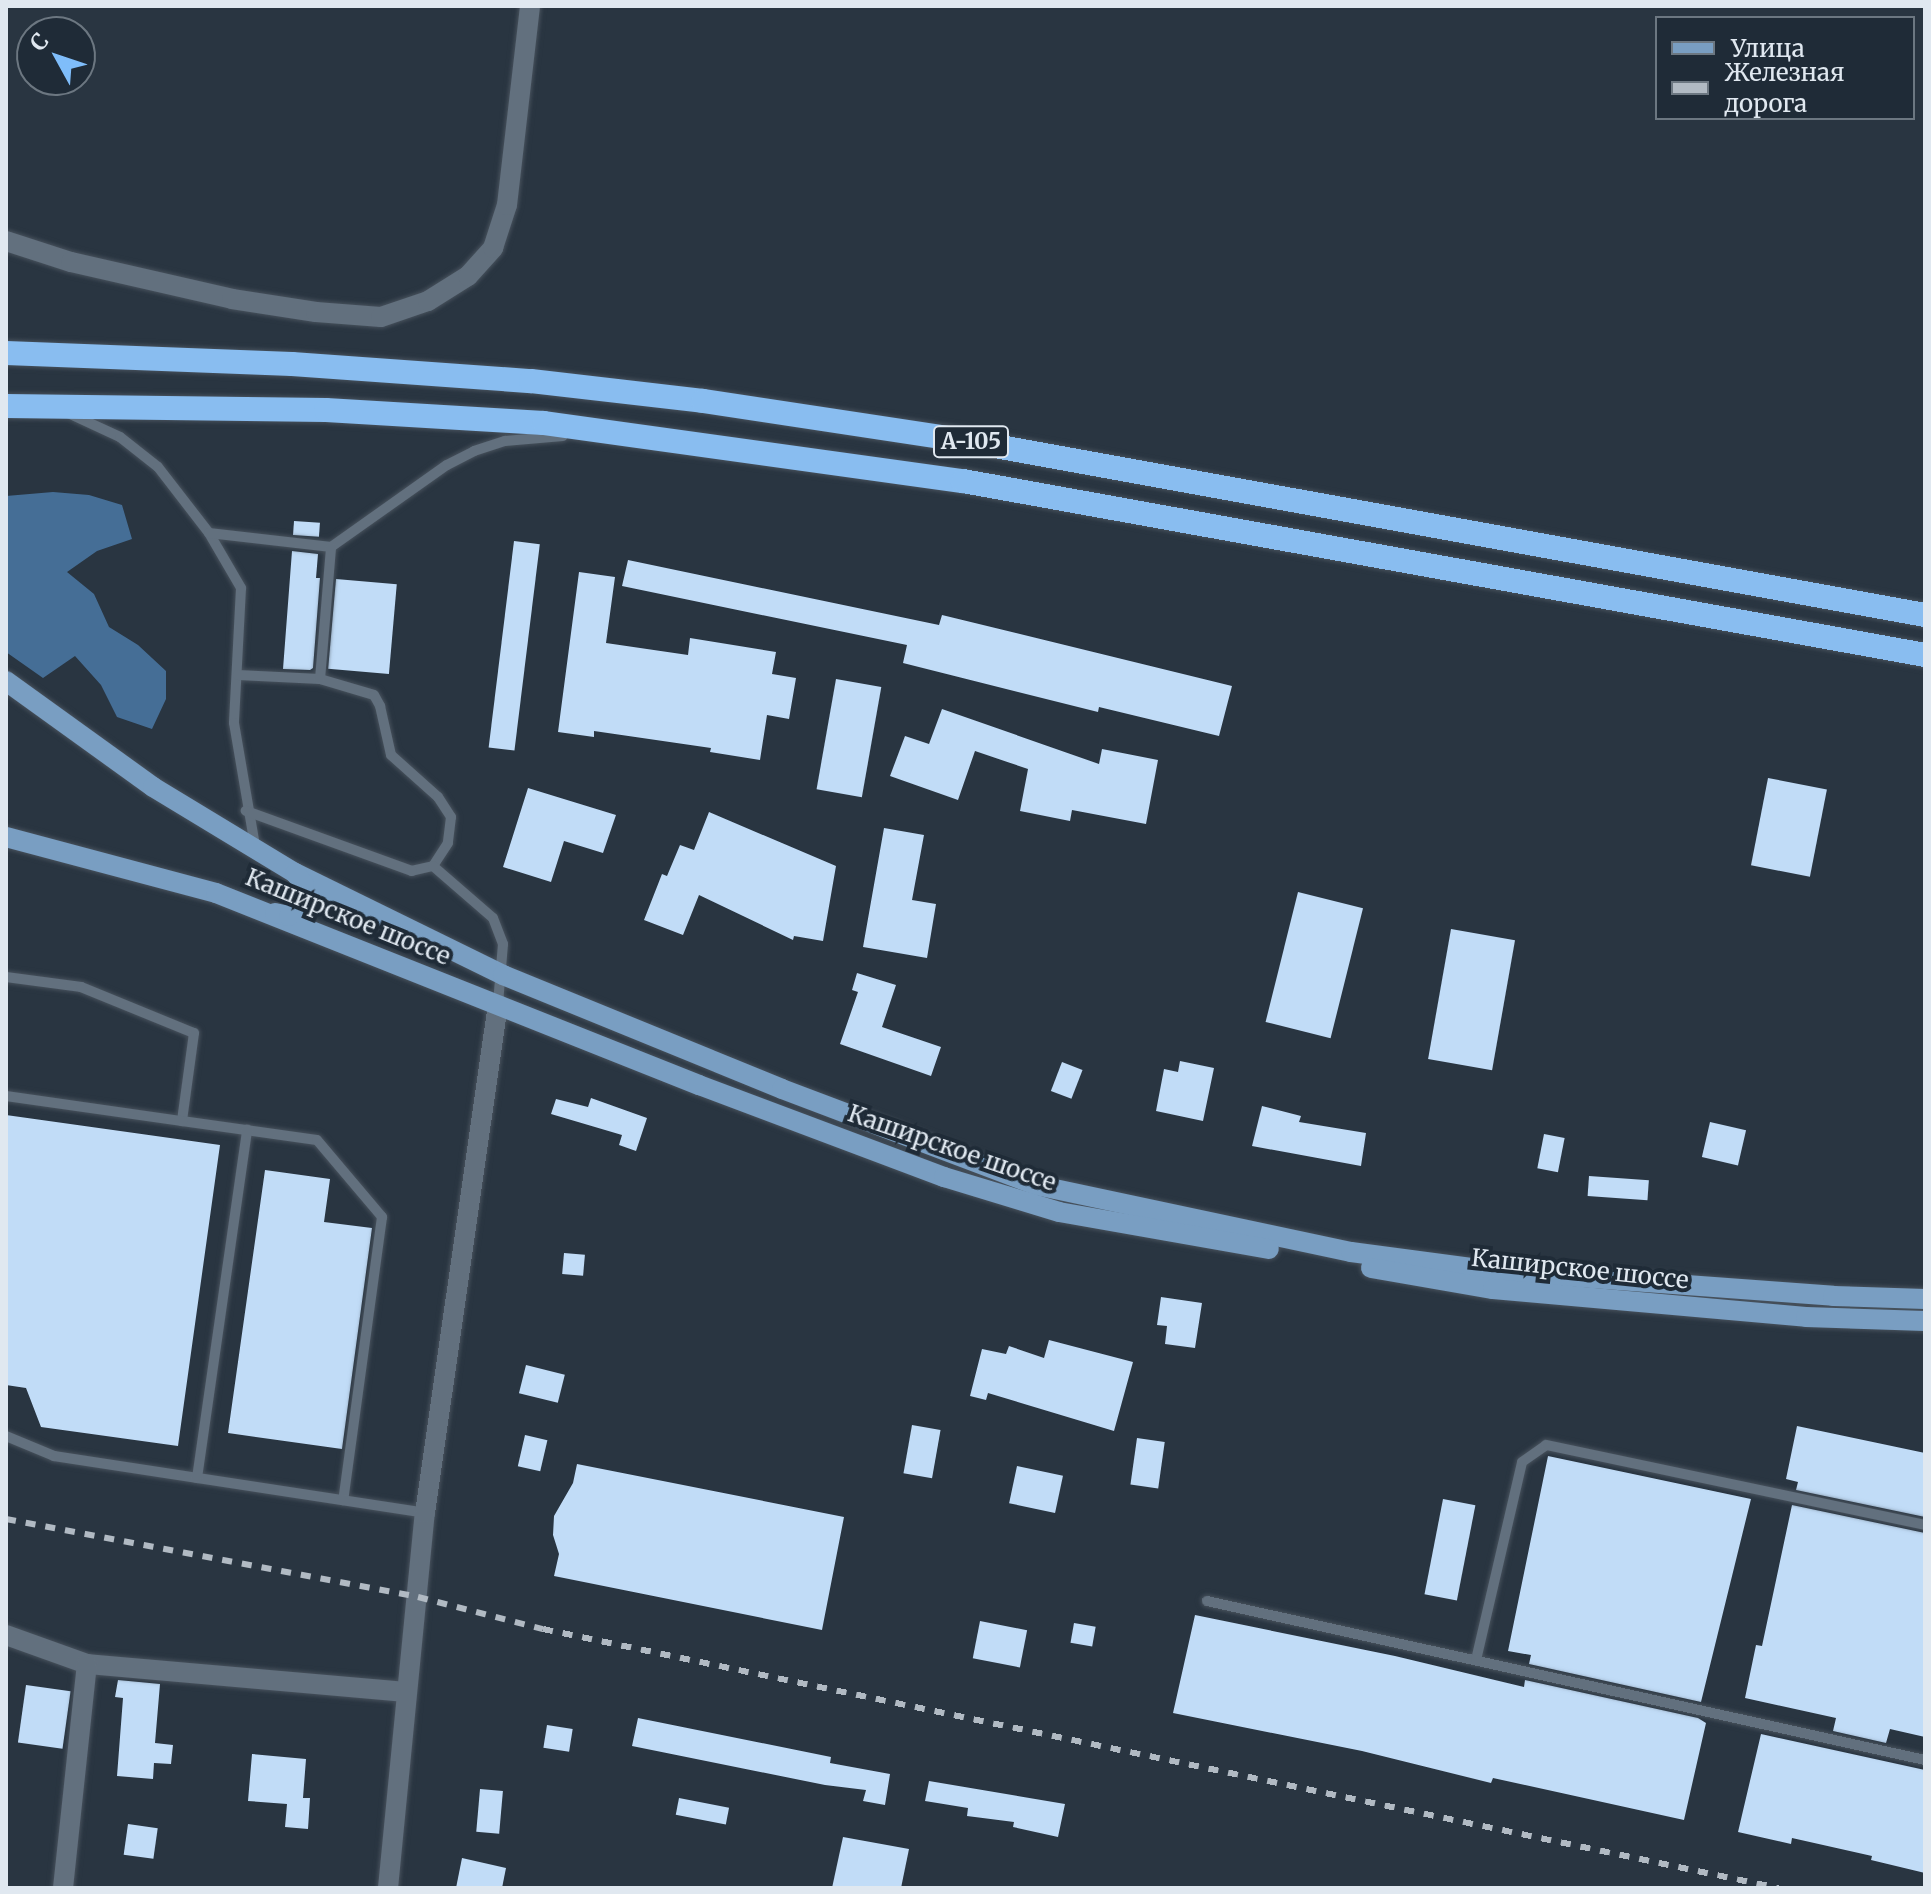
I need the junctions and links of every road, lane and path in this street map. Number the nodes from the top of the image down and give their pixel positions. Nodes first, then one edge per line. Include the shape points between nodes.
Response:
1 (530, 6) edge
2 (6, 241) edge
3 (6, 353) edge
4 (6, 406) edge
5 (51, 406) junction
6 (660, 439) junction
7 (209, 533) junction
8 (331, 547) junction
9 (1925, 615) edge
10 (1925, 655) edge
11 (238, 675) junction
12 (320, 679) junction
13 (6, 681) edge
14 (246, 811) junction
15 (6, 837) edge
16 (255, 846) junction
17 (433, 866) junction
18 (295, 873) junction
19 (267, 912) junction
20 (503, 975) junction
21 (6, 977) edge
22 (498, 1004) junction
23 (6, 1096) edge
24 (182, 1121) junction
25 (247, 1130) junction
26 (1925, 1299) edge
27 (1925, 1321) edge
28 (6, 1436) edge
29 (197, 1478) junction
30 (343, 1500) junction
31 (425, 1513) junction
32 (1925, 1525) edge
33 (1207, 1601) dead end
34 (6, 1635) edge
35 (1476, 1660) junction
36 (87, 1664) junction
37 (405, 1692) junction
38 (1925, 1760) edge
39 (63, 1888) edge
40 (388, 1888) edge

1 - 2 street via 507,205 493,248 468,276 428,301 381,317 316,312 86,266
3 - 9 highway, А-105 via 292,364 531,381 703,401 973,442
4 - 5 highway, А-105
5 - 6 highway, А-105 via 438,414
5 - 7 lane via 120,437 158,467
6 - 8 lane via 557,436 505,441 447,465
6 - 10 highway, А-105 via 963,481
7 - 8 lane
7 - 11 lane via 241,588
8 - 12 lane
11 - 12 lane
11 - 14 lane via 234,723
12 - 17 lane via 374,695 391,755 444,804 451,817 448,843
13 - 16 main road, Каширское шоссе via 153,787
14 - 16 lane
14 - 17 lane via 412,871
15 - 19 main road, Каширское шоссе via 203,889
16 - 18 main road, Каширское шоссе
17 - 20 lane via 493,918 503,944
18 - 19 main road via 306,894 304,904 289,916
18 - 20 main road, Каширское шоссе
19 - 22 main road, Каширское шоссе
20 - 22 lane
20 - 26 main road, Каширское шоссе via 918,1142 1036,1185 1155,1213 1351,1252 1496,1271
21 - 24 lane via 81,987 194,1033
22 - 27 main road, Каширское шоссе via 944,1177 1059,1212 1493,1289 1806,1317
22 - 31 street
23 - 24 lane
24 - 25 lane
25 - 29 lane
25 - 30 lane via 317,1140 382,1217
28 - 29 lane via 54,1456
29 - 30 lane
30 - 31 lane
31 - 37 street
32 - 35 lane via 1546,1445 1522,1462
33 - 35 lane
34 - 36 street
35 - 38 lane
36 - 37 street
36 - 39 street
37 - 40 street

